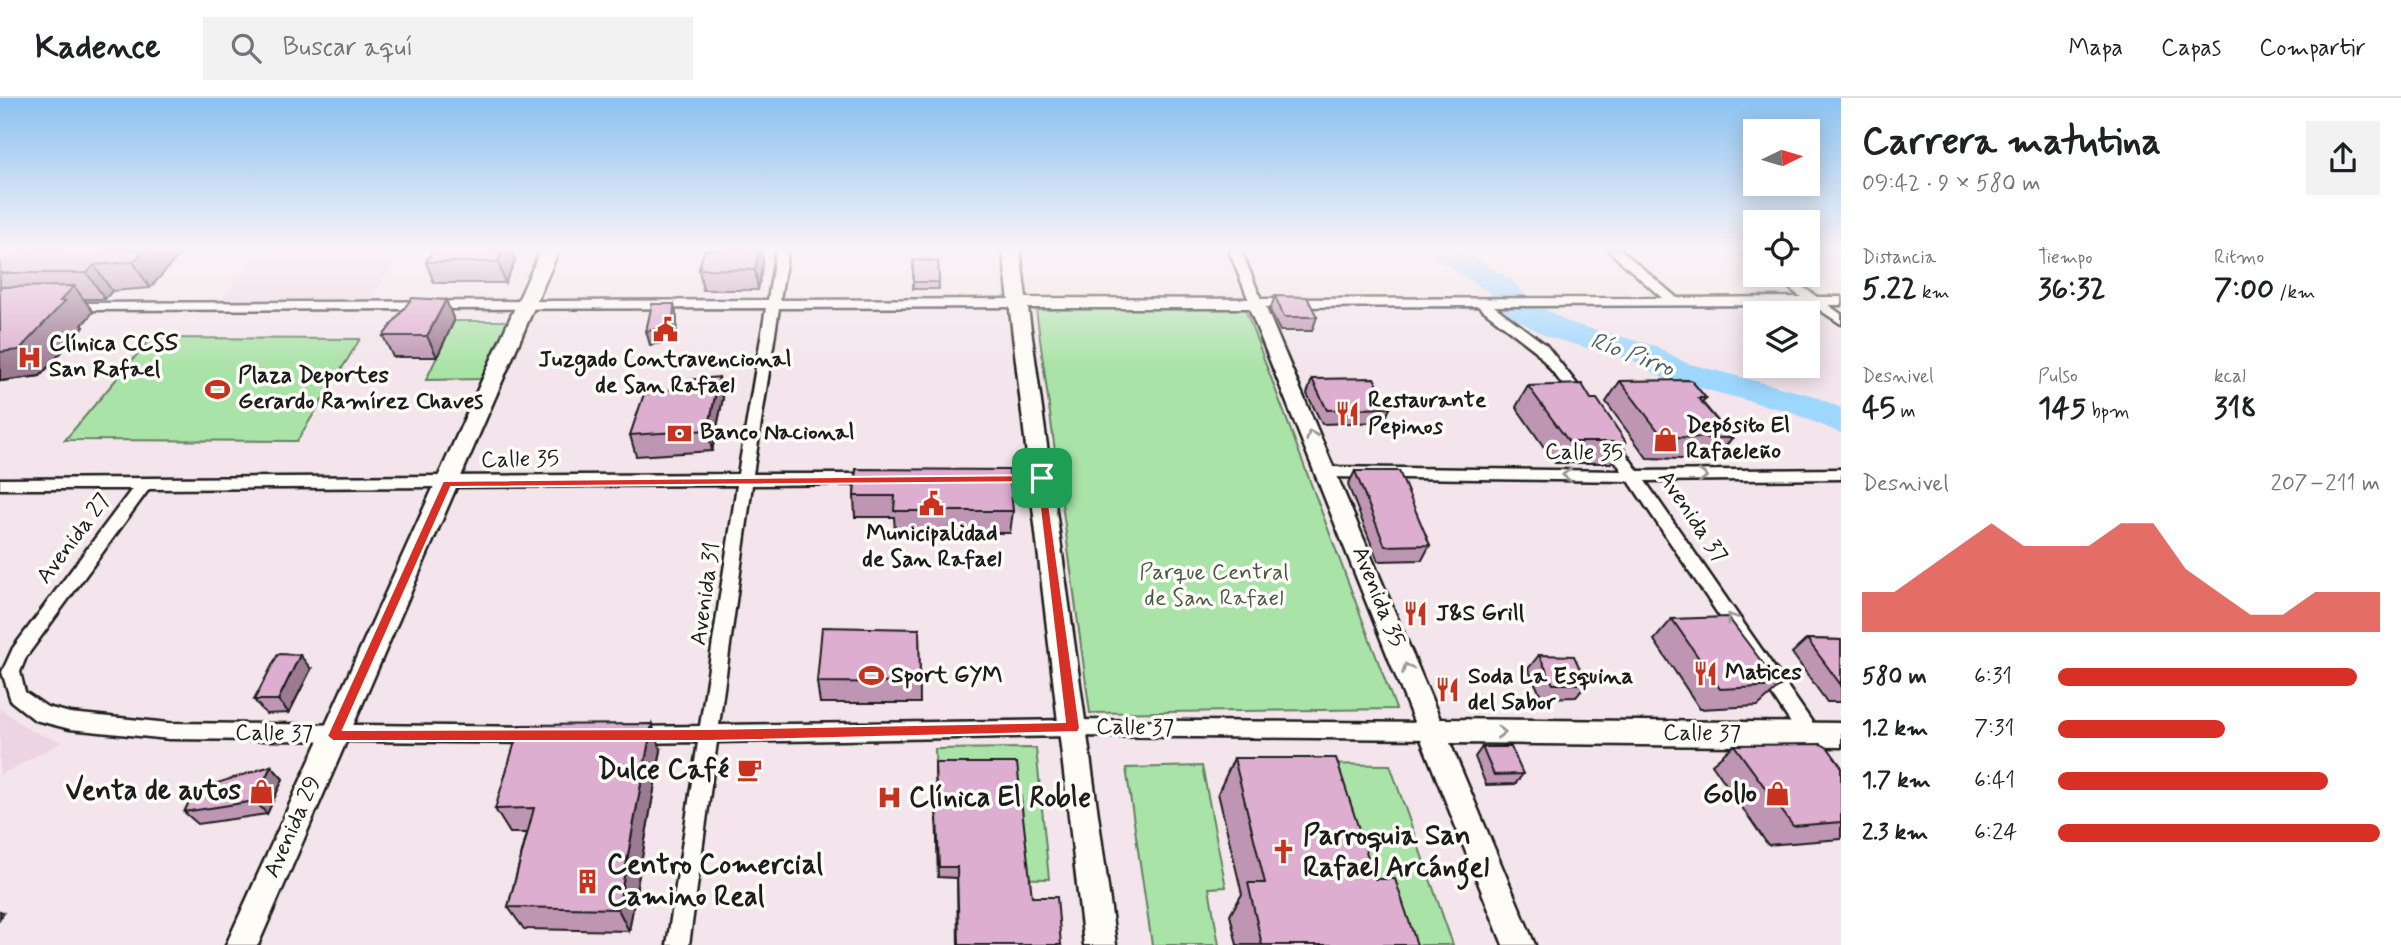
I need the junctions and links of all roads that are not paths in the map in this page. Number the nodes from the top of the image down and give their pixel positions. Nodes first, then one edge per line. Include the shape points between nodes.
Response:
1 (532, 290) edge
2 (776, 290) edge
3 (1018, 290) edge
4 (1250, 290) edge
5 (1659, 290) edge
6 (1798, 290) edge
7 (1814, 301) edge
8 (1841, 301) edge
9 (1481, 302) junction
10 (1820, 302) edge
11 (1020, 303) junction
12 (1255, 303) junction
13 (1675, 303) junction
14 (1743, 303) edge
15 (525, 305) junction
16 (773, 305) junction
17 (1820, 305) edge
18 (55, 306) edge
19 (1841, 320) edge
20 (1327, 472) junction
21 (1841, 474) edge
22 (1635, 476) junction
23 (974, 478) edge
24 (1042, 478) junction
25 (893, 479) edge
26 (745, 480) junction
27 (447, 483) junction
28 (0, 484) edge
29 (144, 484) junction
30 (17, 696) joint
31 (1073, 728) junction
32 (1433, 731) junction
33 (555, 735) edge
34 (611, 735) edge
35 (708, 735) junction
36 (1810, 735) junction
37 (1841, 735) edge
38 (333, 736) junction
39 (1826, 758) edge
40 (242, 945) edge
41 (678, 945) edge
42 (1100, 945) edge
43 (1519, 945) edge

1 - 15 main road, Avenida 29
2 - 16 street, Avenida 31
3 - 11 main road
4 - 12 street, Avenida 35
5 - 13 street
6 - 7 street
8 - 10 street
9 - 12 street
9 - 13 street
9 - 22 street, Avenida 37 via 1549,356
11 - 12 main road
11 - 16 street
11 - 24 main road
20 -> 12 main road, Avenida 35
13 - 14 street
15 - 16 street
15 - 18 street
15 - 27 main road, Avenida 29
16 - 26 street, Avenida 31
17 - 19 street
22 -> 20 street, Calle 35
32 -> 20 main road, Avenida 35
22 -> 21 street, Calle 35
36 -> 22 street, Avenida 37
23 - 24 street
24 - 31 main road
25 - 26 street, Calle 35
26 - 27 street, Calle 35
26 - 35 street, Avenida 31
27 - 29 street, Calle 35
27 - 38 main road, Avenida 29
28 - 29 street, Calle 35
29 - 30 street, Avenida 27 via 19,653 11,672
30 - 38 street, Calle 37 via 42,714 70,721 169,731
31 - 32 street, Calle 37
31 - 35 street, Calle 37
31 - 42 main road
32 -> 36 main road, Calle 37
32 - 43 main road, Avenida 35
33 - 38 street, Calle 37
34 - 35 street, Calle 37
35 - 41 street, Avenida 31
36 - 37 main road, Calle 37
36 - 39 street, Avenida 37
38 - 40 main road, Avenida 29

